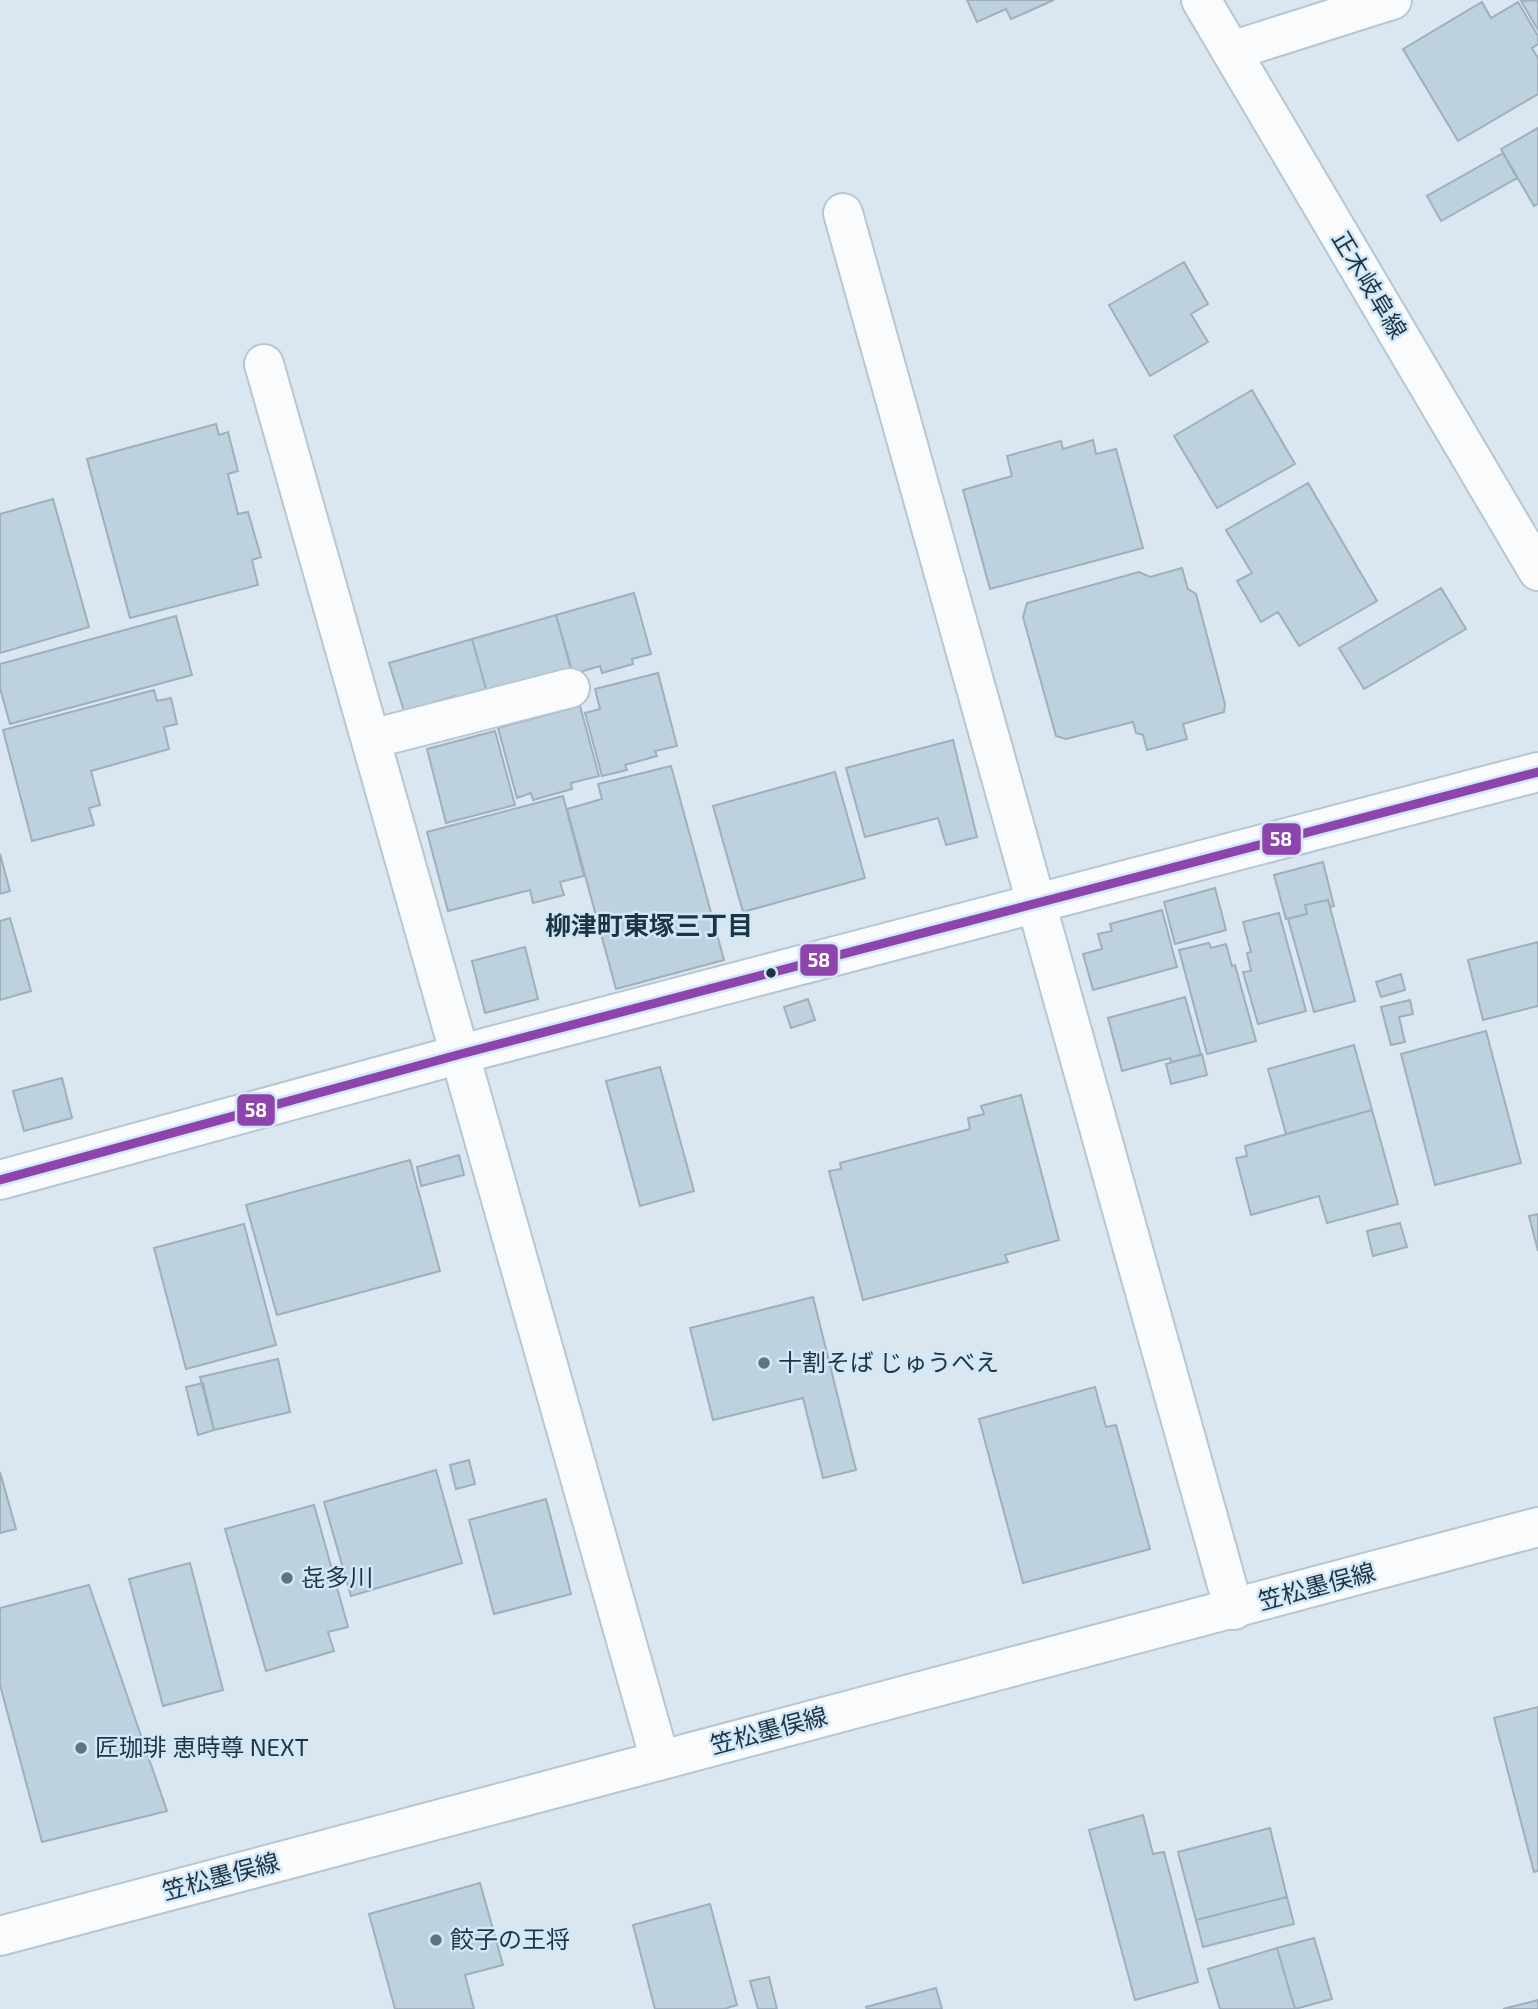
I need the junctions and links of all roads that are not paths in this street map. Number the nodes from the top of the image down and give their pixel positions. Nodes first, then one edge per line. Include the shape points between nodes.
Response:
1 (1201, 0) edge
2 (1392, 0) edge
3 (1231, 51) junction
4 (843, 213) dead end
5 (264, 364) dead end
6 (1538, 570) edge
7 (570, 688) dead end
8 (372, 739) junction
9 (1538, 772) edge
10 (1037, 903) junction
11 (461, 1054) junction
12 (0, 1180) edge
13 (1538, 1527) edge
14 (1234, 1610) junction
15 (660, 1760) junction
16 (0, 1936) edge

1 - 3 street, 正木岐阜線
2 - 3 street
3 - 6 street, 正木岐阜線
4 - 10 street
5 - 8 street
7 - 8 street
8 - 11 street
9 - 10 street
10 - 11 street
10 - 14 street
11 - 12 street
11 - 15 street
13 - 14 street, 笠松墨俣線
14 - 15 street, 笠松墨俣線
15 - 16 street, 笠松墨俣線

